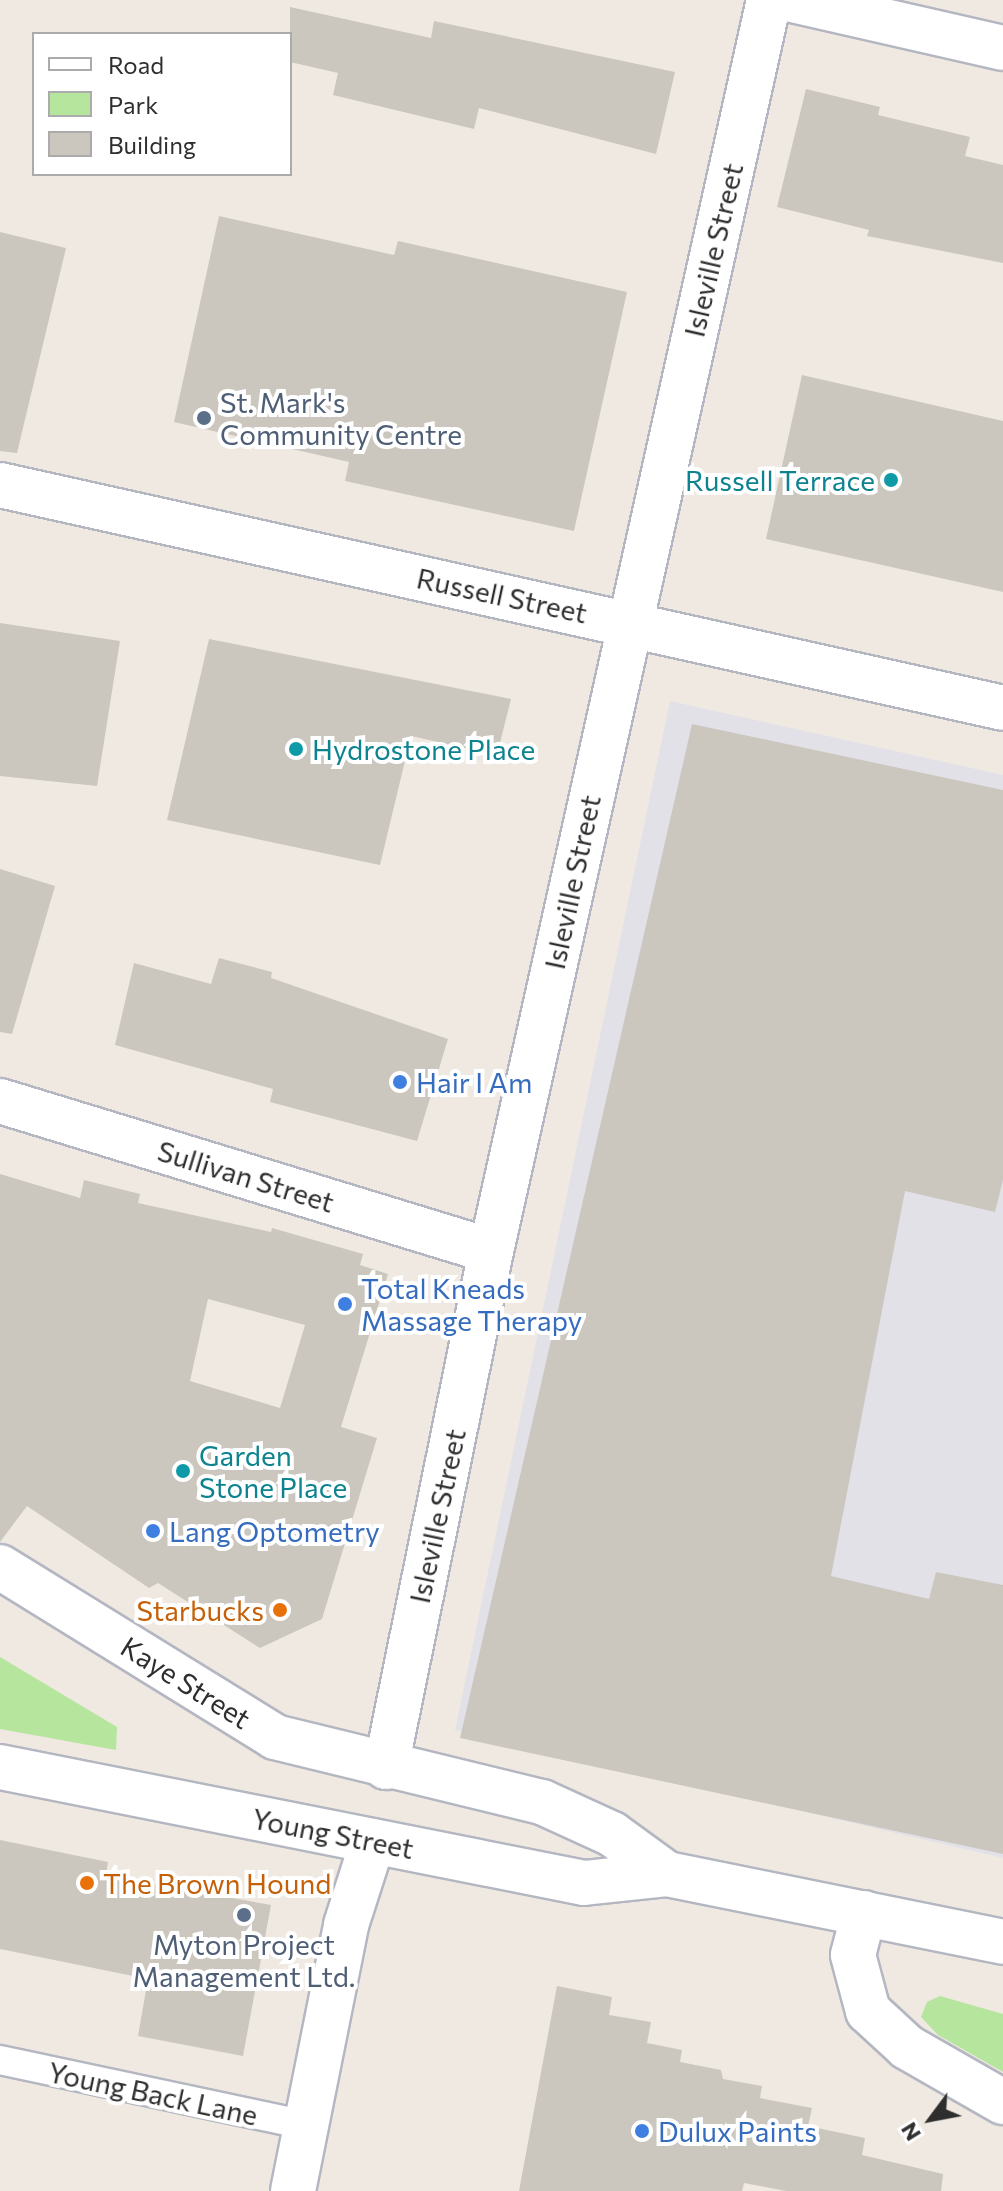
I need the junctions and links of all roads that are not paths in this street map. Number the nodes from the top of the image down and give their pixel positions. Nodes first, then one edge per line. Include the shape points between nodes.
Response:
1 (769, 0) edge
2 (792, 0) edge
3 (1003, 48) edge
4 (0, 485) edge
5 (628, 622) junction
6 (1003, 708) edge
7 (0, 1101) edge
8 (491, 1251) junction
9 (0, 1567) edge
10 (0, 1767) edge
11 (386, 1767) junction
12 (373, 1841) junction
13 (667, 1874) junction
14 (864, 1913) junction
15 (1003, 1942) edge
16 (0, 2060) edge
17 (1003, 2102) edge
18 (306, 2125) junction
19 (293, 2191) edge

1 - 5 street, Isleville Street
2 - 3 street
4 - 5 street, Russell Street
5 - 6 street, Russell Street
5 - 8 street, Isleville Street
7 - 8 street, Sullivan Street
8 - 11 street, Isleville Street
9 - 11 street, Kaye Street via 275,1737
10 - 12 street, Young Street
11 - 13 street, Young Street via 542,1802 612,1834
12 - 13 street, Young Street via 584,1883
12 - 18 street via 346,1925
13 - 14 street, Young Street
14 - 15 street, Young Street
14 - 17 street via 853,1955 868,2011 907,2047
16 - 18 lane, Young Back Lane
18 - 19 street

